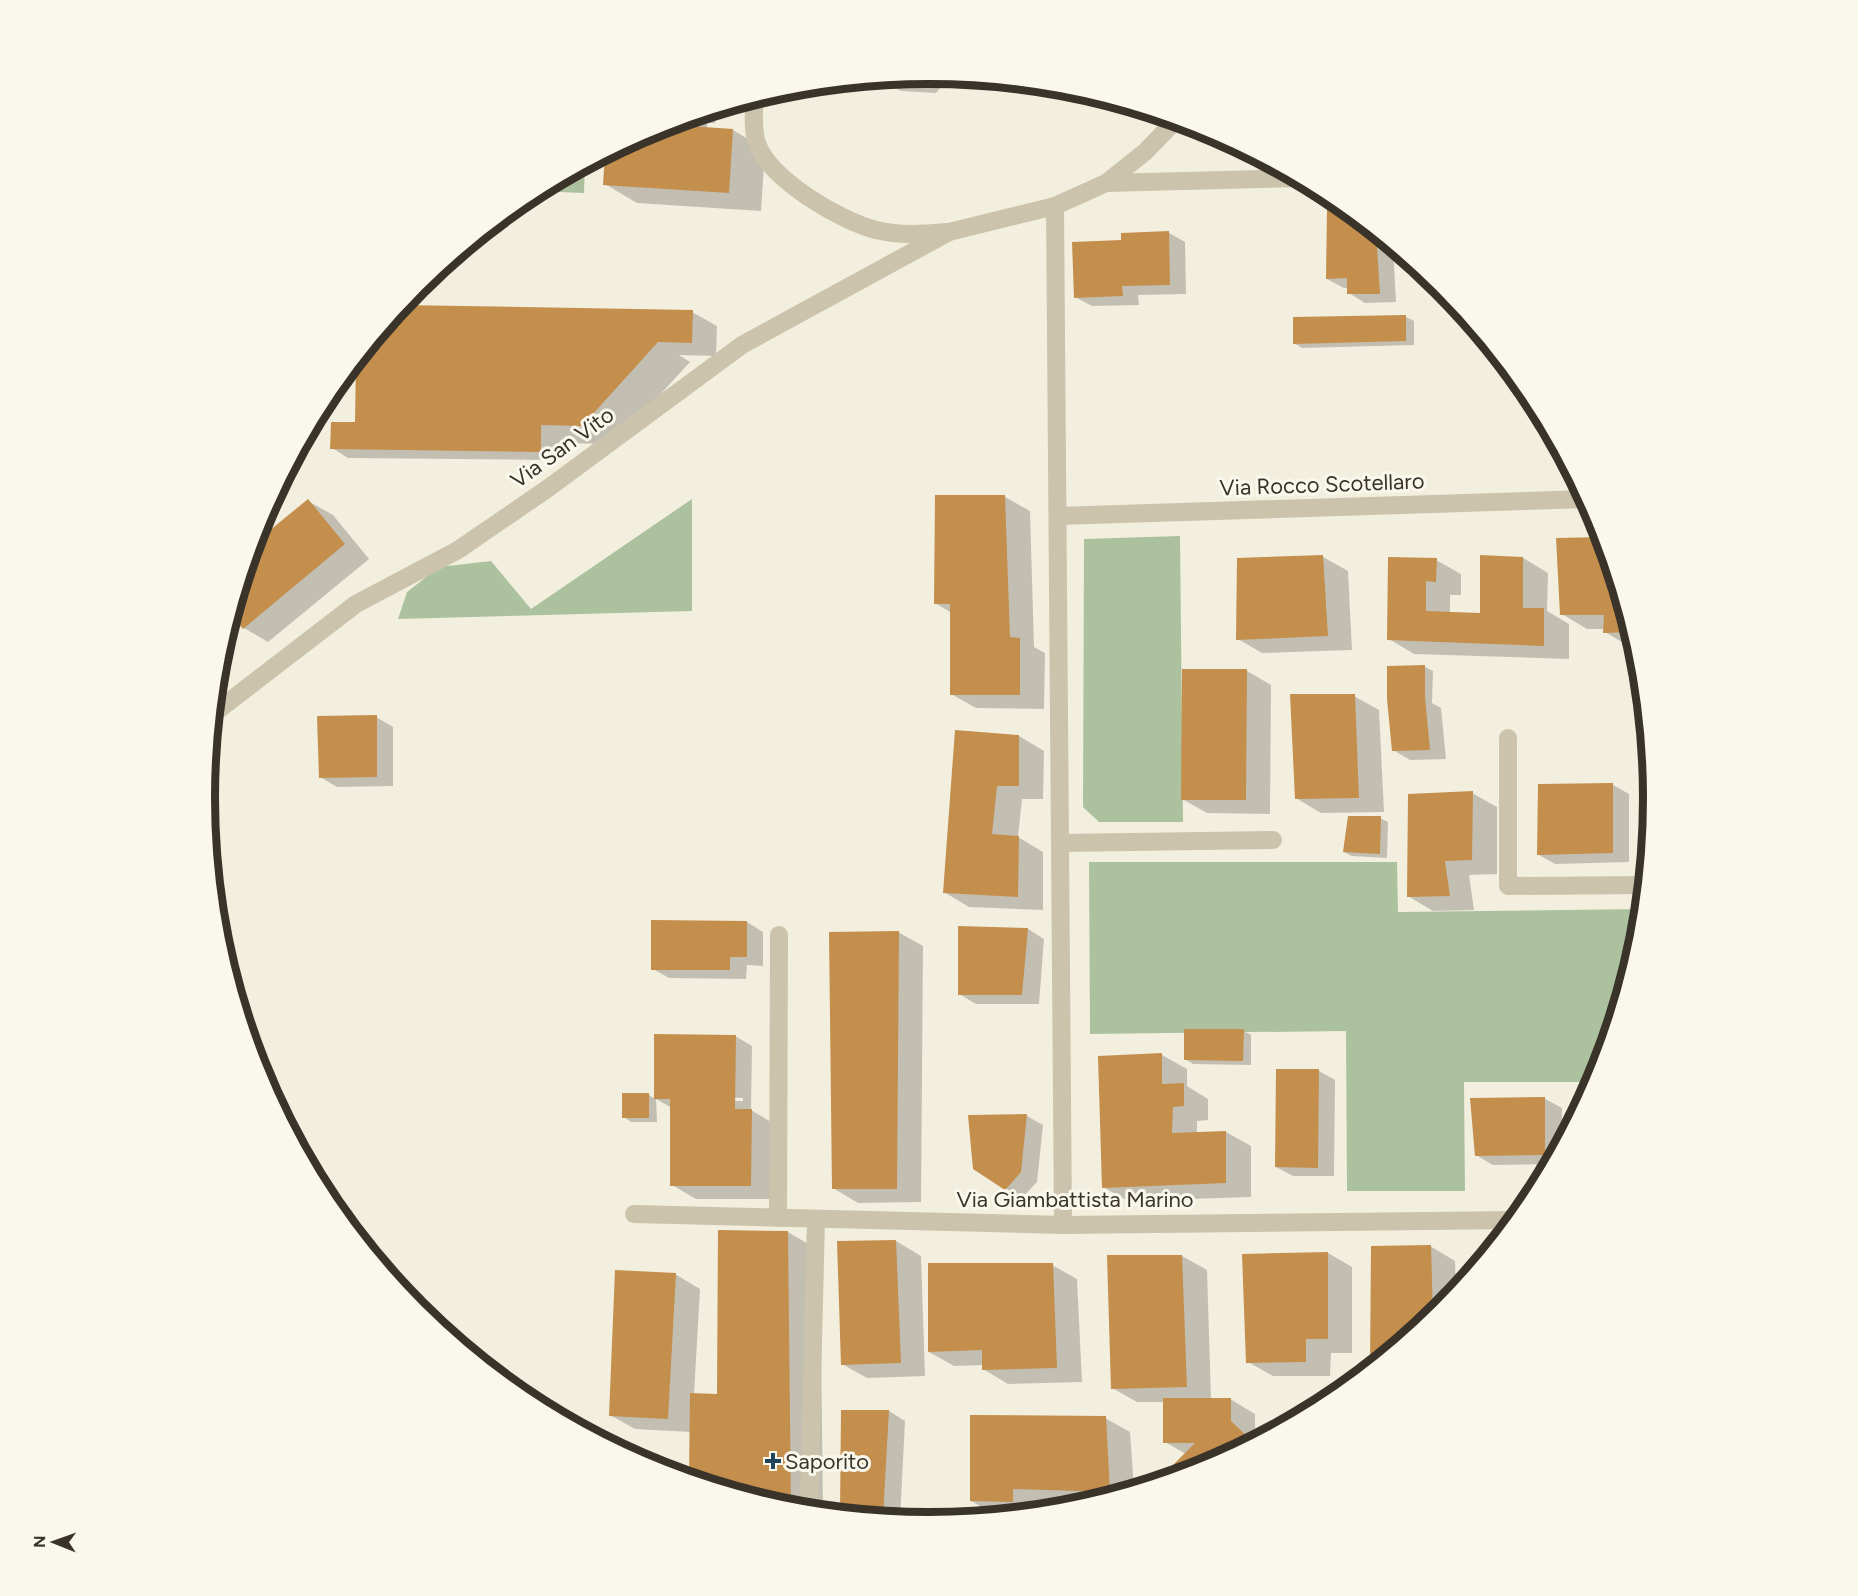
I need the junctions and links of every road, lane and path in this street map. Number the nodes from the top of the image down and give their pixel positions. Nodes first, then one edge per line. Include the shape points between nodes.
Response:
1 (755, 106) edge
2 (1170, 126) edge
3 (1283, 178) edge
4 (1106, 183) junction
5 (1055, 206) junction
6 (949, 232) junction
7 (1577, 499) edge
8 (1058, 516) junction
9 (221, 708) edge
10 (1508, 738) dead end
11 (1273, 840) dead end
12 (1060, 843) junction
13 (1638, 885) edge
14 (779, 934) dead end
15 (634, 1214) dead end
16 (777, 1218) junction
17 (816, 1219) junction
18 (1504, 1220) edge
19 (1064, 1225) junction
20 (809, 1501) edge

1 - 6 street, Via San Vito via 756,142 768,164 788,184 835,213 874,230 910,235
2 - 4 street, Via San Vito
3 - 4 street
4 - 5 street, Via San Vito
5 - 6 street, Via San Vito
5 - 8 street
6 - 9 street, Via San Vito via 742,345 458,550 356,604
7 - 8 street, Via Rocco Scotellaro
8 - 12 street
10 - 13 street via 1508,886
11 - 12 street
12 - 19 street
14 - 16 street
15 - 16 street, Via Giambattista Marino
16 - 17 street, Via Giambattista Marino
17 - 19 street, Via Giambattista Marino
17 - 20 street
18 - 19 street, Via Giambattista Marino

